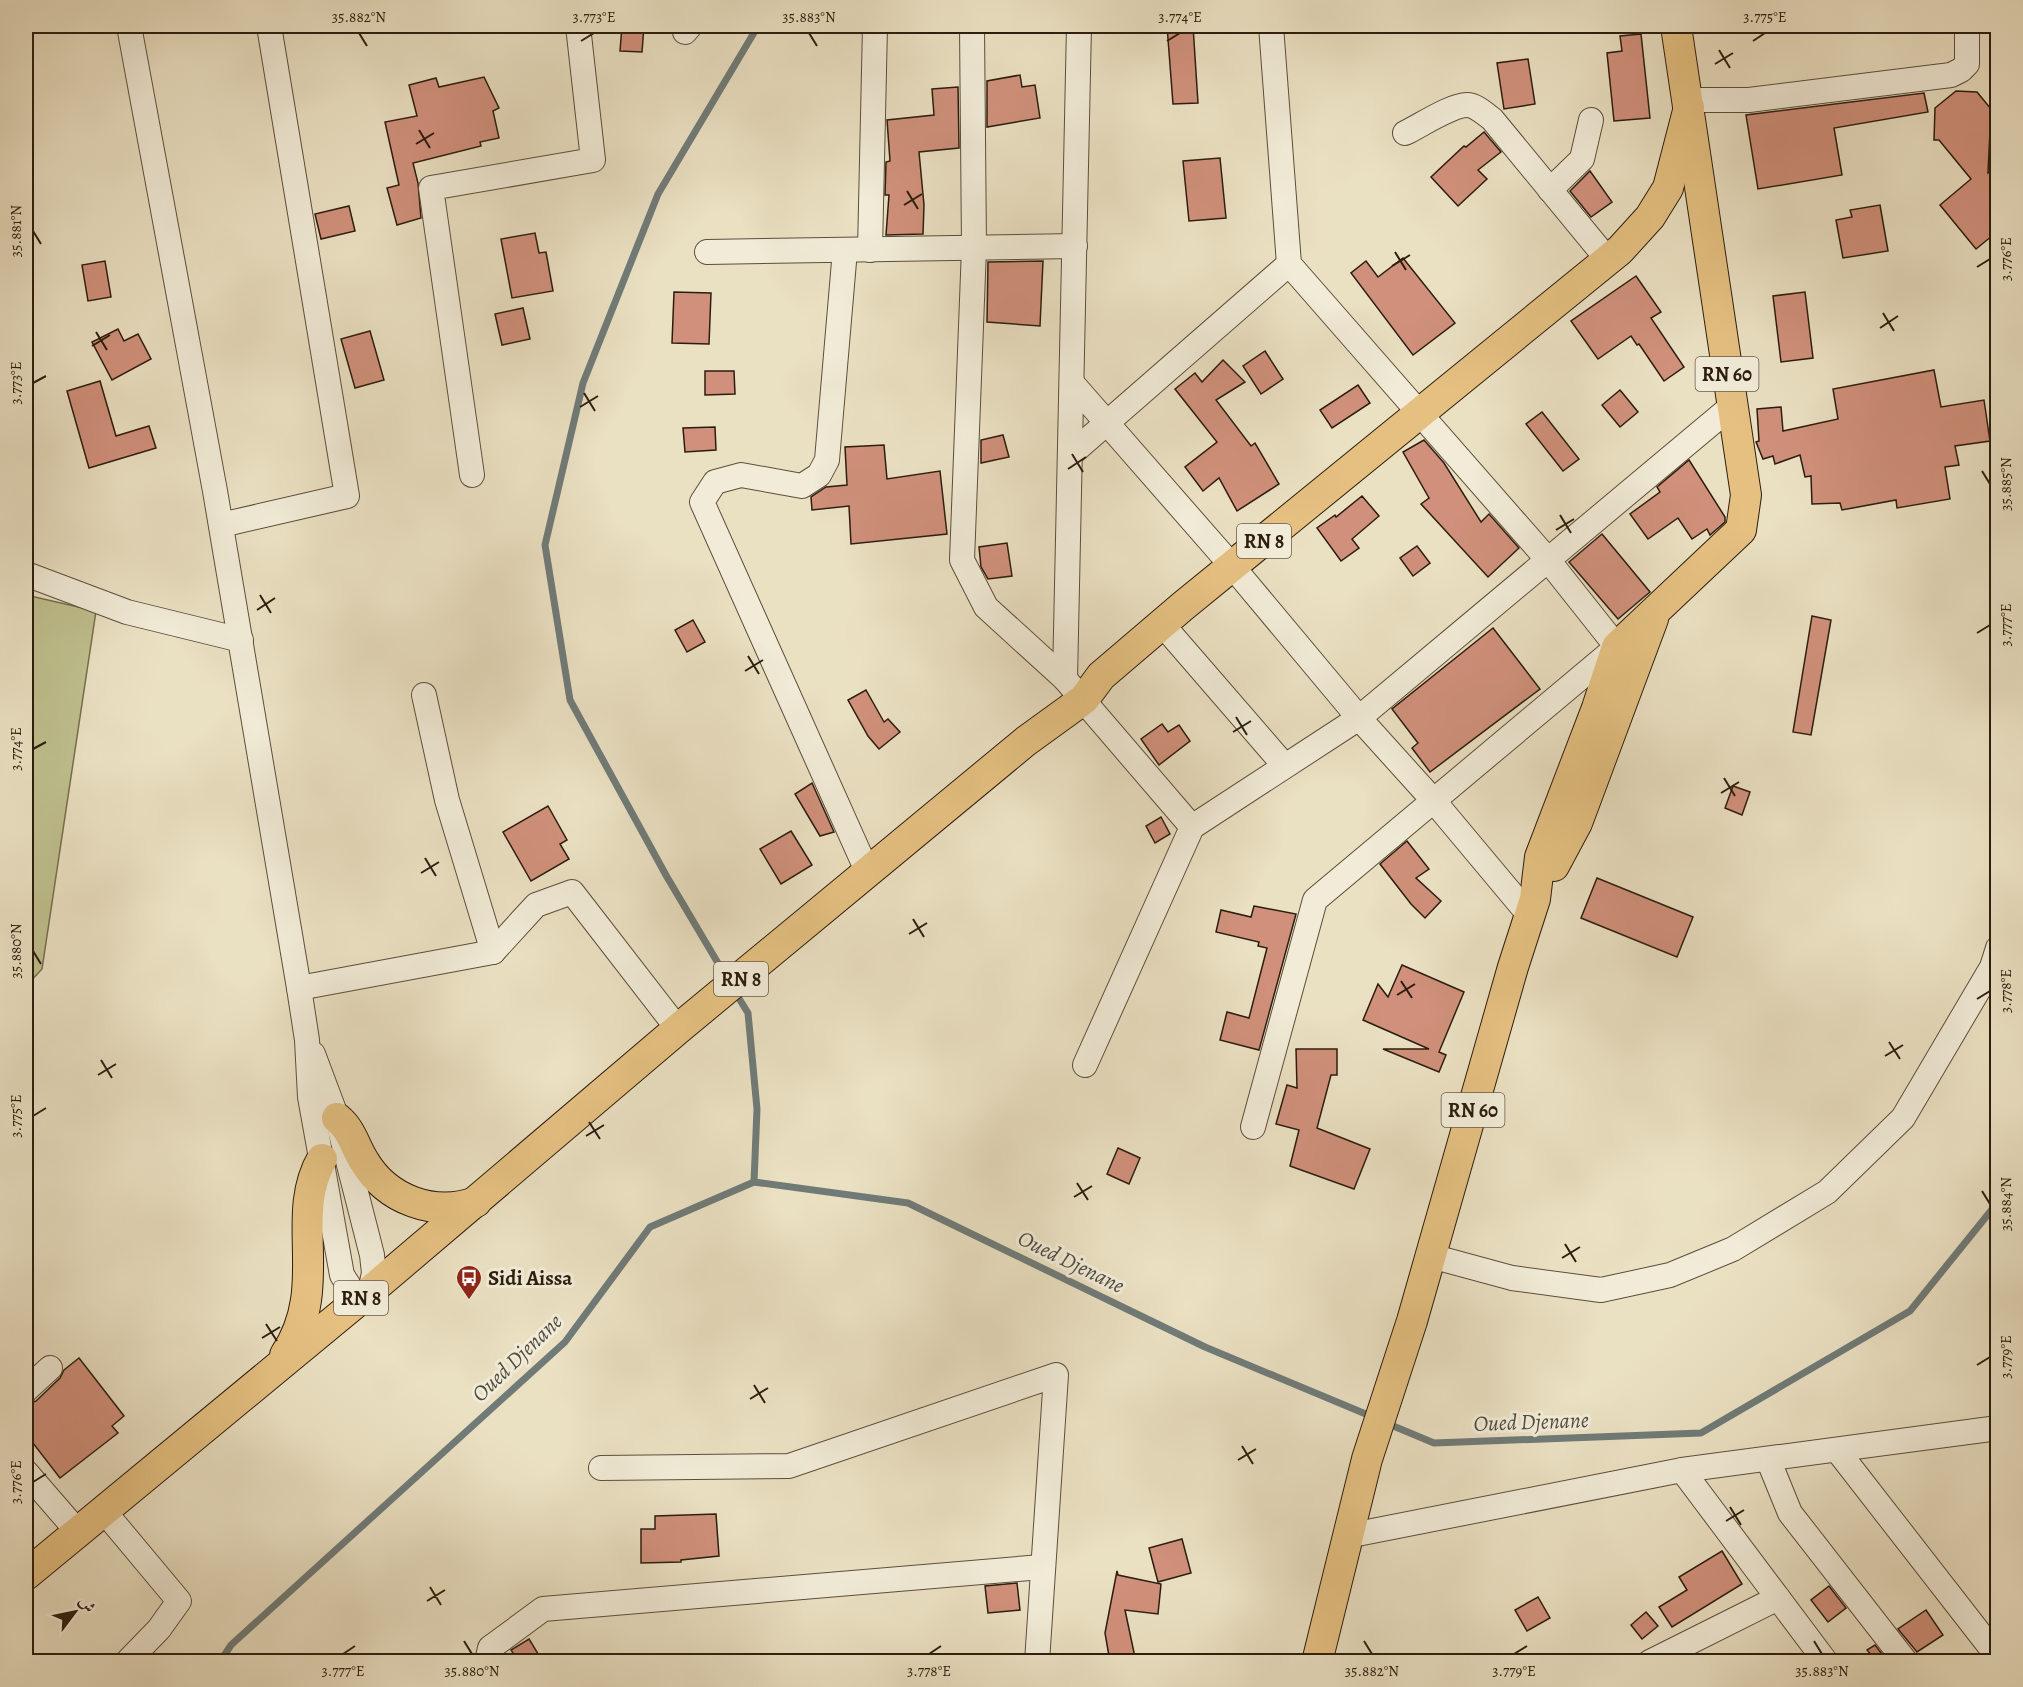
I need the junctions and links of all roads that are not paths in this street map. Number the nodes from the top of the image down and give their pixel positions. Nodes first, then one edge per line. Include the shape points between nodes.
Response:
1 (129, 26) edge
2 (269, 26) edge
3 (578, 26) edge
4 (875, 26) edge
5 (972, 26) edge
6 (1079, 26) edge
7 (1271, 26) edge
8 (1676, 26) edge
9 (1966, 26) edge
10 (1688, 103) junction
11 (1591, 120) dead end
12 (1405, 133) dead end
13 (1550, 190) junction
14 (1075, 246) junction
15 (974, 248) junction
16 (845, 250) junction
17 (870, 250) junction
18 (707, 252) dead end
19 (1608, 260) junction
20 (1289, 264) junction
21 (1072, 383) junction
22 (1732, 406) junction
23 (1421, 413) junction
24 (1108, 422) junction
25 (1070, 454) junction
26 (472, 475) dead end
27 (221, 525) junction
28 (1548, 560) junction
29 (1232, 566) junction
30 (26, 574) edge
31 (1659, 605) junction
32 (1162, 624) junction
33 (241, 640) junction
34 (1617, 647) junction
35 (1074, 689) junction
36 (424, 695) dead end
37 (1359, 718) junction
38 (1284, 765) junction
39 (1433, 800) junction
40 (1192, 827) junction
41 (868, 873) junction
42 (1532, 908) junction
43 (1998, 948) edge
44 (493, 952) junction
45 (300, 988) junction
46 (686, 1023) junction
47 (307, 1040) junction
48 (1085, 1065) dead end
49 (337, 1118) junction
50 (1253, 1127) dead end
51 (322, 1159) junction
52 (476, 1202) junction
53 (1431, 1256) junction
54 (364, 1295) junction
55 (277, 1366) junction
56 (50, 1368) dead end
57 (26, 1390) edge
58 (1998, 1428) edge
59 (1837, 1450) junction
60 (1768, 1459) junction
61 (601, 1468) dead end
62 (1682, 1470) junction
63 (26, 1473) edge
64 (103, 1510) junction
65 (78, 1532) junction
66 (1347, 1536) junction
67 (1041, 1567) junction
68 (26, 1575) edge
69 (1778, 1598) junction
70 (1994, 1657) edge
71 (127, 1662) edge
72 (487, 1662) edge
73 (1037, 1662) edge
74 (1317, 1662) edge
75 (1650, 1662) edge
76 (1826, 1662) edge
77 (1906, 1662) edge

1 - 27 street
2 - 27 street via 347,496
3 - 26 street via 593,160 431,188
4 - 17 street
5 - 15 street
6 - 14 street
7 - 20 street
8 - 10 main road, RN 8
9 - 10 street via 1967,64 1951,75 1749,100
10 - 19 main road, RN 8 via 1668,188 1650,217
10 - 22 main road, RN 60
11 - 13 street via 1582,159
12 - 13 street via 1467,105 1478,109 1492,119
13 - 19 street
14 - 15 street
14 - 21 street
15 - 17 street
15 - 35 street via 962,560 986,607
16 - 17 street
16 - 18 street
16 - 41 street via 827,460 819,475 802,486 741,475 715,482 702,502
19 - 23 main road, RN 8
20 - 23 street
20 - 24 street
21 - 24 street
21 - 25 street
22 - 28 street
22 - 31 main road, RN 60 via 1746,495 1742,530
23 - 28 street
23 - 29 main road, RN 8
24 - 25 street
24 - 29 street
25 - 35 street
27 - 33 street
28 - 34 street
28 - 37 street
29 - 32 main road, RN 8
29 - 37 street
30 - 33 street via 127,612
31 - 34 main road
31 - 42 main road, RN 60 via 1577,823
32 - 35 main road, RN 8 via 1101,676
32 - 38 street
33 - 45 street
34 - 39 street
34 - 42 main road via 1540,857
35 - 40 street
35 - 41 main road, RN 8 via 1026,741
36 - 44 street via 447,800
37 - 38 street
37 - 39 street
38 - 40 street
39 - 42 street
39 - 50 street via 1315,900
40 - 48 street
41 - 46 main road, RN 8
42 - 53 main road, RN 60
43 - 53 street via 1992,967 1903,1118 1827,1192 1733,1249 1670,1275 1601,1290 1512,1278
44 - 45 street
44 - 46 street via 536,905 572,892
45 - 47 street
46 - 52 main road, RN 8
47 - 49 street
47 - 51 street via 310,1097
49 - 52 main road via 351,1132 374,1173 408,1200 448,1209
49 - 54 street via 372,1255 374,1273
51 - 54 street via 342,1275
51 - 55 main road via 310,1190 306,1308 290,1348
52 - 54 main road, RN 8
53 - 66 main road, RN 60
54 - 55 main road, RN 8
55 - 64 main road, RN 8
56 - 57 street
58 - 59 street
59 - 60 street
59 - 70 street
60 - 62 street
60 - 77 street via 1790,1513
61 - 67 street via 789,1466 1056,1376
62 - 66 street
62 - 69 street
63 - 65 street
64 - 65 main road, RN 8
64 - 71 street via 179,1601
65 - 68 main road, RN 8
66 - 74 main road, RN 60
67 - 72 street via 543,1609 490,1648
67 - 73 street
69 - 75 street
69 - 76 street

